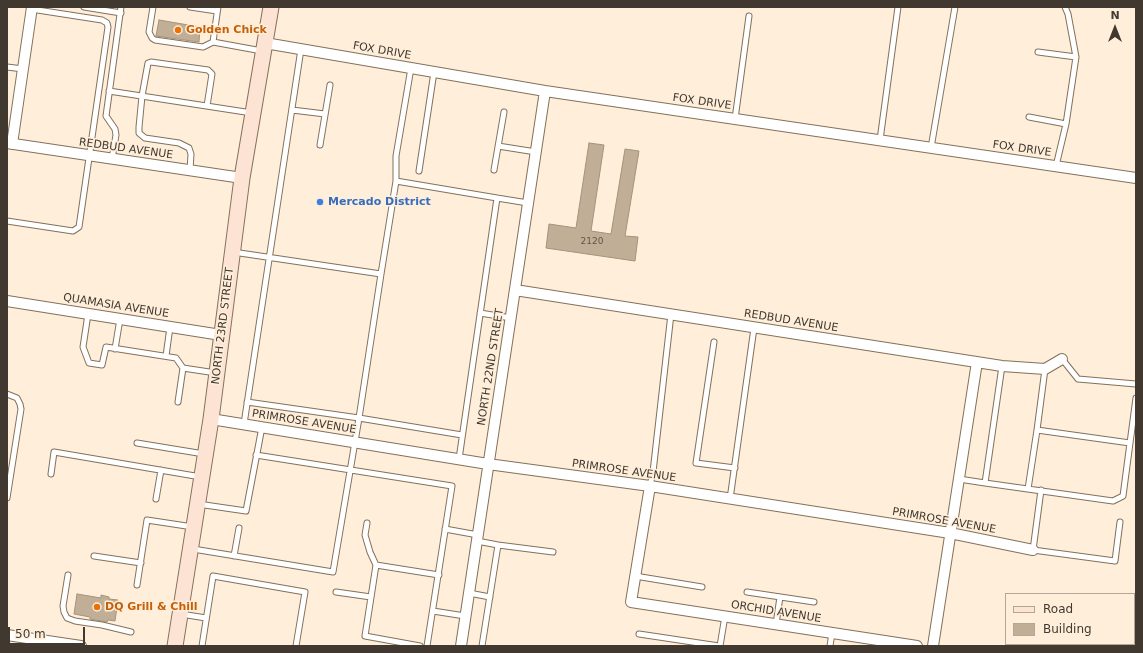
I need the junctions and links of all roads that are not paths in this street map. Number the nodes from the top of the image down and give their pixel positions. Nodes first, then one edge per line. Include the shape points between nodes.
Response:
1 (84, 7) edge
2 (153, 7) edge
3 (190, 7) edge
4 (271, 7) edge
5 (898, 7) edge
6 (955, 7) edge
7 (1066, 7) edge
8 (32, 8) edge
9 (218, 9) edge
10 (121, 10) edge
11 (749, 16) dead end
12 (213, 42) junction
13 (264, 47) junction
14 (301, 49) junction
15 (1038, 52) dead end
16 (1076, 57) junction
17 (7, 67) edge
18 (411, 68) junction
19 (23, 69) junction
20 (434, 72) junction
21 (330, 85) dead end
22 (109, 91) junction
23 (546, 91) junction
24 (142, 96) junction
25 (207, 106) junction
26 (292, 110) junction
27 (504, 112) dead end
28 (253, 113) junction
29 (325, 114) junction
30 (1029, 117) dead end
31 (735, 119) junction
32 (1066, 124) junction
33 (880, 140) junction
34 (9, 144) edge
35 (320, 145) dead end
36 (498, 146) junction
37 (931, 148) junction
38 (536, 152) junction
39 (89, 156) junction
40 (112, 159) junction
41 (1056, 166) junction
42 (190, 170) junction
43 (494, 170) dead end
44 (419, 171) dead end
45 (242, 178) junction
46 (1136, 178) edge
47 (396, 181) junction
48 (497, 198) junction
49 (528, 203) junction
50 (7, 221) edge
51 (232, 252) junction
52 (269, 257) junction
53 (381, 274) junction
54 (515, 290) junction
55 (7, 301) edge
56 (480, 312) junction
57 (88, 314) junction
58 (671, 314) junction
59 (511, 318) junction
60 (120, 319) junction
61 (170, 327) junction
62 (754, 328) junction
63 (221, 335) junction
64 (714, 342) dead end
65 (115, 349) junction
66 (166, 356) junction
67 (1062, 359) joint
68 (977, 362) junction
69 (1002, 366) junction
70 (183, 368) junction
71 (1044, 369) junction
72 (217, 373) junction
73 (1136, 384) edge
74 (7, 394) edge
75 (1136, 398) edge
76 (178, 402) dead end
77 (248, 402) junction
78 (359, 418) junction
79 (211, 419) junction
80 (244, 424) junction
81 (262, 427) junction
82 (1037, 430) junction
83 (462, 435) junction
84 (355, 442) junction
85 (137, 443) dead end
86 (1130, 443) junction
87 (205, 454) junction
88 (256, 455) junction
89 (459, 459) junction
90 (488, 464) junction
91 (735, 468) junction
92 (161, 470) junction
93 (351, 470) junction
94 (51, 474) dead end
95 (202, 477) junction
96 (959, 479) junction
97 (985, 482) junction
98 (650, 486) junction
99 (1028, 488) junction
100 (1041, 490) junction
101 (7, 498) edge
102 (156, 499) dead end
103 (730, 499) junction
104 (197, 504) junction
105 (1120, 522) dead end
106 (367, 523) dead end
107 (194, 527) junction
108 (239, 528) dead end
109 (445, 529) junction
110 (950, 533) junction
111 (477, 538) junction
112 (498, 545) junction
113 (190, 549) junction
114 (1033, 550) junction
115 (553, 552) dead end
116 (94, 556) dead end
117 (234, 556) junction
118 (141, 563) junction
119 (376, 564) junction
120 (68, 575) dead end
121 (439, 575) junction
122 (635, 576) junction
123 (137, 585) dead end
124 (702, 587) dead end
125 (336, 592) dead end
126 (747, 592) dead end
127 (469, 593) junction
128 (371, 597) junction
129 (490, 597) junction
130 (780, 597) junction
131 (814, 602) dead end
132 (433, 611) junction
133 (180, 614) junction
134 (465, 616) junction
135 (725, 616) junction
136 (206, 618) junction
137 (776, 624) junction
138 (131, 632) dead end
139 (832, 633) junction
140 (639, 634) dead end
141 (7, 635) edge
142 (28, 642) edge
143 (81, 646) edge
144 (175, 646) edge
145 (202, 646) edge
146 (296, 646) edge
147 (420, 646) edge
148 (427, 646) edge
149 (461, 646) edge
150 (482, 646) edge
151 (720, 646) edge
152 (830, 646) edge
153 (917, 646) edge
154 (933, 646) edge

1 - 10 lane
2 - 12 lane via 150,32 155,40 203,47
3 - 9 lane
4 - 13 main road, NORTH 23RD STREET
5 - 33 lane
6 - 37 lane
7 - 16 lane
8 - 19 street
8 - 39 lane via 107,23
9 - 12 lane
10 - 22 lane
11 - 31 lane
12 - 13 lane
13 - 14 street, FOX DRIVE
13 - 28 main road, NORTH 23RD STREET
14 - 18 street, FOX DRIVE
14 - 26 lane
15 - 16 lane
16 - 32 lane
17 - 19 lane
18 - 20 street, FOX DRIVE
18 - 47 lane via 396,156
19 - 34 street
20 - 23 street, FOX DRIVE
20 - 44 lane
21 - 29 lane
22 - 24 lane
22 - 40 lane via 106,116 116,135
23 - 31 street, FOX DRIVE
23 - 38 street, NORTH 22ND STREET
24 - 25 lane
24 - 25 lane via 148,63 208,70 212,74
24 - 42 lane via 140,133 145,138 179,143 189,148
25 - 28 lane
26 - 29 lane
26 - 52 lane
27 - 36 lane
28 - 45 main road, NORTH 23RD STREET
29 - 35 lane
30 - 32 lane
31 - 33 street, FOX DRIVE
32 - 41 lane
33 - 37 street, FOX DRIVE
34 - 39 street, REDBUD AVENUE
36 - 38 lane
36 - 43 lane
37 - 41 street, FOX DRIVE
38 - 49 street, NORTH 22ND STREET
39 - 40 street, REDBUD AVENUE
39 - 50 lane via 79,227 73,231
40 - 42 street, REDBUD AVENUE
41 - 46 street, FOX DRIVE
42 - 45 street, REDBUD AVENUE
45 - 51 main road, NORTH 23RD STREET
47 - 48 lane
47 - 53 lane
48 - 49 lane
48 - 56 lane
49 - 54 street, NORTH 22ND STREET
51 - 52 lane
51 - 63 main road, NORTH 23RD STREET
52 - 53 lane
52 - 77 lane
53 - 78 lane
54 - 58 street, REDBUD AVENUE
54 - 59 street, NORTH 22ND STREET
55 - 57 street, QUAMASIA AVENUE
56 - 59 lane
56 - 83 lane
57 - 60 street, QUAMASIA AVENUE
57 - 65 lane via 83,346 89,363 102,366 106,347
58 - 62 street, REDBUD AVENUE
58 - 98 lane
59 - 90 street, NORTH 22ND STREET
60 - 61 street, QUAMASIA AVENUE
60 - 65 lane
61 - 63 street, QUAMASIA AVENUE
61 - 66 lane
62 - 68 street, REDBUD AVENUE
62 - 91 lane
63 - 72 main road, NORTH 23RD STREET
64 - 91 lane via 696,462
65 - 66 lane
66 - 70 lane via 176,358
67 - 71 street
67 - 73 lane via 1078,379
68 - 69 street, REDBUD AVENUE
68 - 96 street
69 - 71 street, REDBUD AVENUE
69 - 97 lane
70 - 72 lane
70 - 76 lane
71 - 82 lane
72 - 79 main road, NORTH 23RD STREET
74 - 101 lane via 17,398 21,408
75 - 86 lane
77 - 78 lane
77 - 80 lane
78 - 83 lane
78 - 84 lane
79 - 80 street, PRIMROSE AVENUE
79 - 87 main road, NORTH 23RD STREET
80 - 81 street, PRIMROSE AVENUE
81 - 84 street, PRIMROSE AVENUE
81 - 88 lane
82 - 86 lane
82 - 99 lane
83 - 89 lane
84 - 89 street, PRIMROSE AVENUE
84 - 93 lane
85 - 87 lane
86 - 100 lane via 1123,496 1113,501
87 - 95 main road, NORTH 23RD STREET
88 - 93 lane
88 - 104 lane via 246,511
89 - 90 street, PRIMROSE AVENUE
90 - 98 street, PRIMROSE AVENUE
90 - 111 street, NORTH 22ND STREET
91 - 103 lane
92 - 94 lane via 54,452
92 - 95 lane
92 - 102 lane
93 - 109 lane via 452,486
93 - 117 lane via 333,572
95 - 104 main road, NORTH 23RD STREET
96 - 97 lane
96 - 110 street
97 - 99 lane
98 - 103 street, PRIMROSE AVENUE
98 - 122 street
99 - 100 lane
100 - 114 lane
103 - 110 street, PRIMROSE AVENUE
104 - 107 main road, NORTH 23RD STREET
105 - 114 lane via 1115,562
106 - 119 lane via 365,535
107 - 113 main road, NORTH 23RD STREET
107 - 118 lane via 148,520
108 - 117 lane
109 - 111 lane
109 - 121 lane
110 - 114 street, PRIMROSE AVENUE
110 - 154 street
111 - 112 lane
111 - 127 street, NORTH 22ND STREET
112 - 115 lane
112 - 129 lane
113 - 117 lane
113 - 133 main road, NORTH 23RD STREET
116 - 118 lane
118 - 123 lane
119 - 121 lane
119 - 128 lane
120 - 138 lane via 63,606 67,618
121 - 132 lane
122 - 124 lane
122 - 135 street, ORCHID AVENUE via 631,602
125 - 128 lane
126 - 130 lane
127 - 129 lane
127 - 134 street, NORTH 22ND STREET
128 - 147 lane via 365,636
129 - 150 lane
130 - 131 lane
130 - 137 lane
132 - 134 lane
132 - 148 lane
133 - 136 lane
133 - 144 main road, NORTH 23RD STREET
134 - 149 street, NORTH 22ND STREET
135 - 137 street, ORCHID AVENUE
135 - 151 lane
136 - 145 lane
136 - 146 lane via 213,576 305,592
137 - 139 street, ORCHID AVENUE
139 - 152 lane
139 - 153 street, ORCHID AVENUE
140 - 151 lane
141 - 142 street
142 - 143 street

